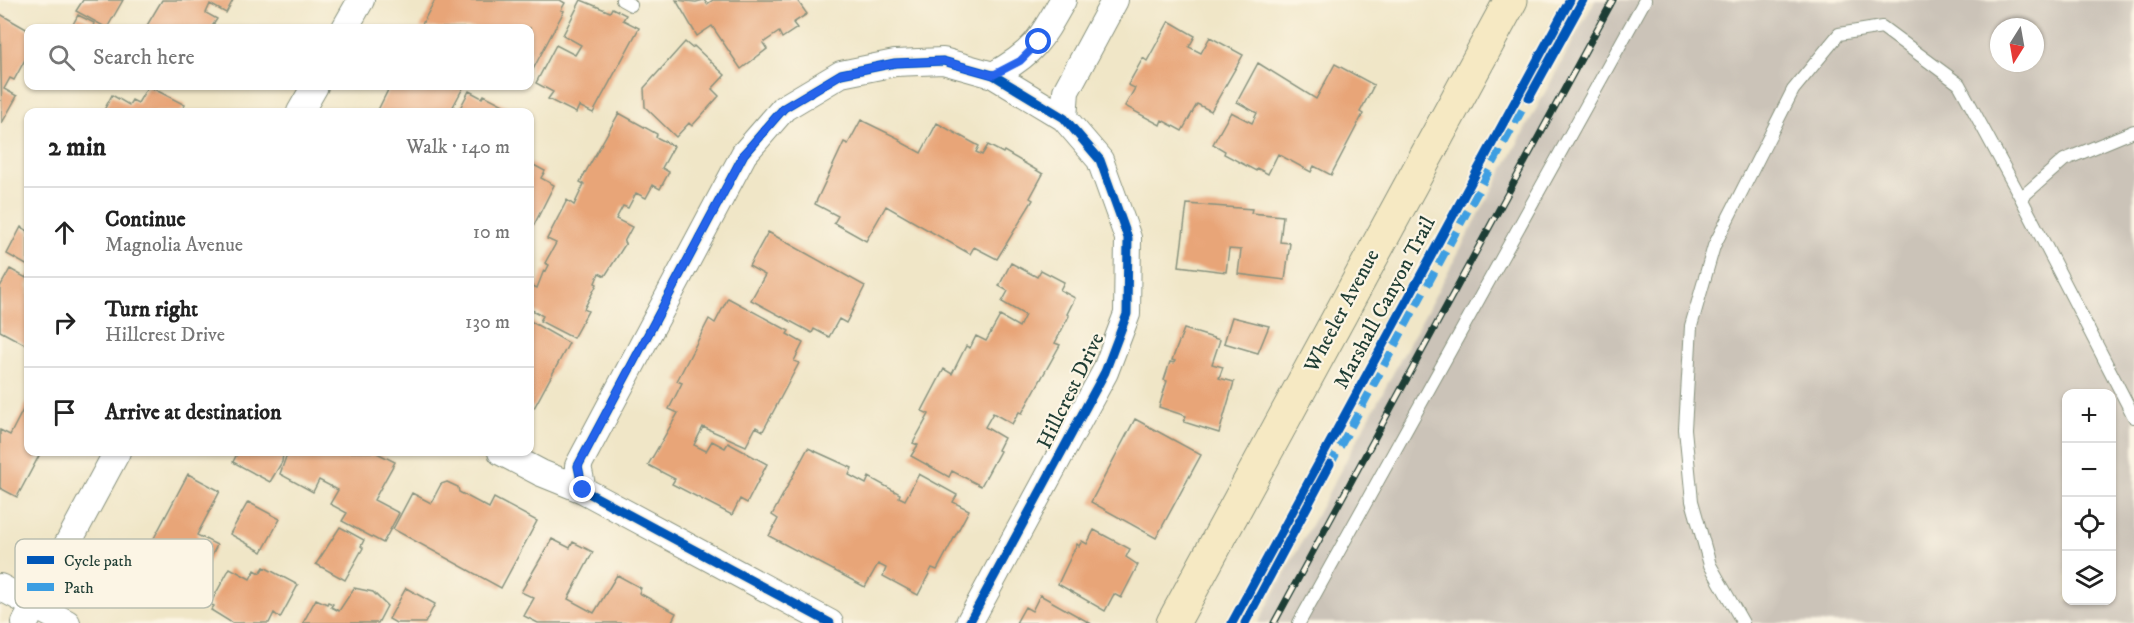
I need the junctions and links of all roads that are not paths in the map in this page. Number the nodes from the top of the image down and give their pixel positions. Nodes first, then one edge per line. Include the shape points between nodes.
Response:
1 (361, 0) edge
2 (1063, 0) edge
3 (1115, 0) edge
4 (1511, 0) edge
5 (1645, 0) edge
6 (347, 24) edge
7 (993, 75) junction
8 (313, 90) edge
9 (302, 108) edge
10 (1064, 118) junction
11 (2134, 131) edge
12 (2021, 198) junction
13 (2134, 417) edge
14 (115, 456) edge
15 (509, 456) edge
16 (583, 490) junction
17 (70, 539) edge
18 (0, 587) edge
19 (15, 601) edge
20 (29, 614) edge
21 (67, 623) edge
22 (830, 623) edge
23 (969, 623) edge
24 (1173, 623) edge
25 (1299, 623) edge
26 (1743, 623) edge

1 - 6 street
2 - 7 street via 1039,42 1020,61
3 - 10 street via 1066,91
4 - 24 main road, Wheeler Avenue
5 - 25 lane
7 - 10 street, Hillcrest Drive
7 - 16 street, Hillcrest Drive via 943,61 895,63 841,74 784,108 744,154 578,466
8 - 9 street
10 - 23 street, Hillcrest Drive via 1100,160 1128,238 1127,314 1105,372
11 - 12 lane via 2064,160
12 - 13 lane
12 - 26 lane via 1959,84 1882,27 1839,34 1793,90 1714,246 1691,326 1685,429 1692,501 1710,565
14 - 17 street
15 - 16 street
16 - 22 street
18 - 19 street
20 - 21 street

